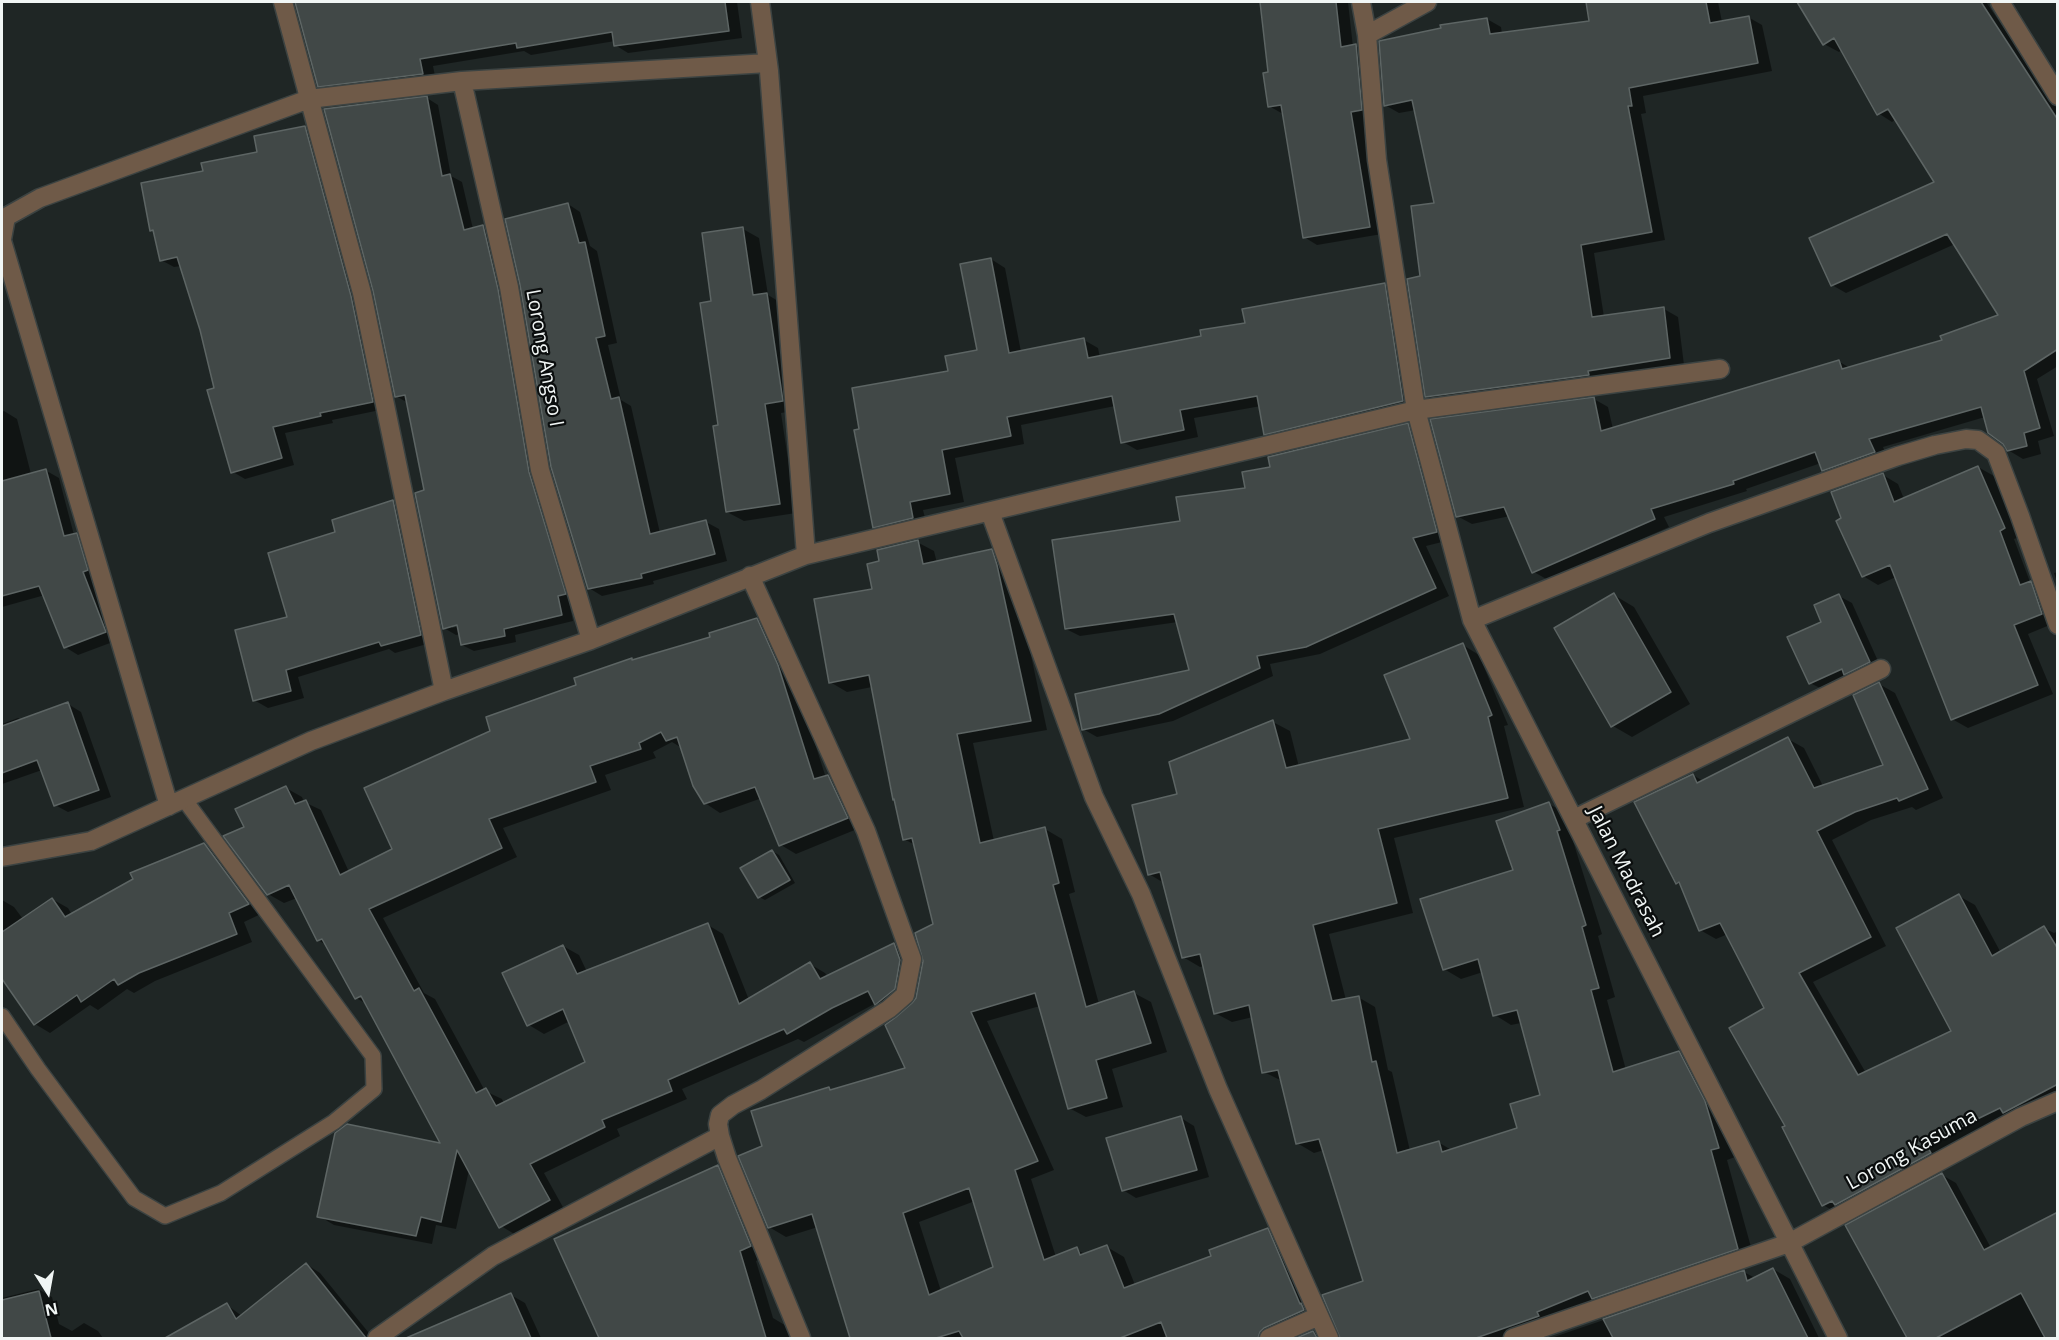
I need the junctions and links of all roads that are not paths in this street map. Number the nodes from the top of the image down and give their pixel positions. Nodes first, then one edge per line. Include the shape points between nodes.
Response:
1 (283, 2) edge
2 (760, 2) edge
3 (1361, 2) edge
4 (1427, 2) edge
5 (2000, 2) edge
6 (1366, 35) junction
7 (768, 63) junction
8 (462, 81) junction
9 (2058, 96) edge
10 (309, 99) junction
11 (4, 213) edge
12 (2, 240) edge
13 (1720, 369) dead end
14 (1416, 410) junction
15 (990, 512) junction
16 (806, 555) junction
17 (750, 576) junction
18 (1472, 620) junction
19 (2058, 626) edge
20 (591, 640) junction
21 (1881, 669) dead end
22 (444, 691) junction
23 (176, 802) junction
24 (1574, 819) junction
25 (2, 856) edge
26 (2, 1016) edge
27 (2058, 1101) edge
28 (720, 1136) junction
29 (1789, 1243) junction
30 (1319, 1316) junction
31 (377, 1338) edge
32 (801, 1338) edge
33 (1269, 1338) edge
34 (1329, 1338) edge
35 (1513, 1338) edge
36 (1838, 1338) edge

1 - 10 street
2 - 7 street
3 - 6 street, Jalan Madrasah
4 - 6 street
5 - 9 street
6 - 14 street, Jalan Madrasah via 1377,160
7 - 8 street
7 - 16 street
8 - 10 street
8 - 20 street, Lorong Angso I via 509,287 540,470
10 - 11 street
10 - 22 street via 362,293
11 - 12 street
12 - 23 street
13 - 14 street
14 - 15 street
14 - 18 street, Jalan Madrasah
15 - 16 street
15 - 30 street via 1094,797 1141,894 1218,1089
16 - 17 street
17 - 20 street
17 - 28 street via 866,831 912,958 905,995 889,1009 733,1104 720,1115
18 - 19 street via 1710,523 1898,456 1966,439 1978,440 1996,453
18 - 24 street, Jalan Madrasah
20 - 22 street
21 - 24 street
22 - 23 street via 311,741
23 - 25 street via 91,841
23 - 26 lane via 373,1056 374,1089 334,1122 220,1192 165,1216 134,1198
24 - 29 street, Jalan Madrasah
27 - 29 street, Lorong Kasuma via 2021,1117
28 - 31 street via 493,1256
28 - 32 street
29 - 35 street, Lorong Kasuma
29 - 36 street, Jalan Madrasah
30 - 33 street
30 - 34 street

